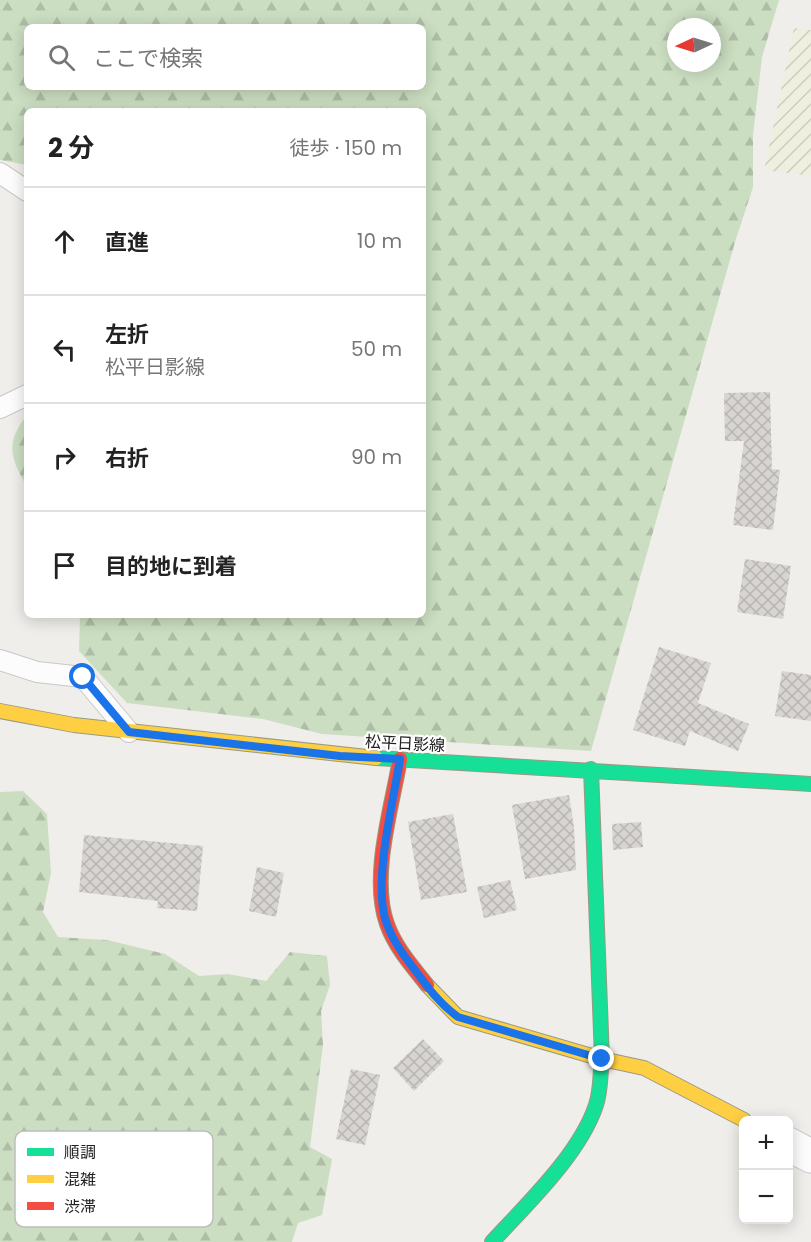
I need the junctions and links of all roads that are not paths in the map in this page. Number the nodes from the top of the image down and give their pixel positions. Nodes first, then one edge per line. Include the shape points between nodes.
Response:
1 (0, 173) edge
2 (24, 189) edge
3 (24, 396) edge
4 (0, 408) edge
5 (0, 660) edge
6 (0, 711) edge
7 (129, 732) junction
8 (400, 759) junction
9 (591, 769) junction
10 (811, 784) edge
11 (602, 1059) junction
12 (739, 1117) edge
13 (793, 1146) edge
14 (811, 1156) edge
15 (492, 1242) edge

1 - 2 lane
3 - 4 lane
5 - 7 lane via 37,672 83,677
6 - 7 street, 松平日影線
7 - 8 street, 松平日影線
8 - 9 street, 松平日影線
8 - 11 street via 381,898 385,920 400,950 440,1004 458,1017
9 - 10 street, 松平日影線
9 - 11 street
11 - 12 street via 644,1068
11 - 15 street via 596,1106 571,1152
13 - 14 street

